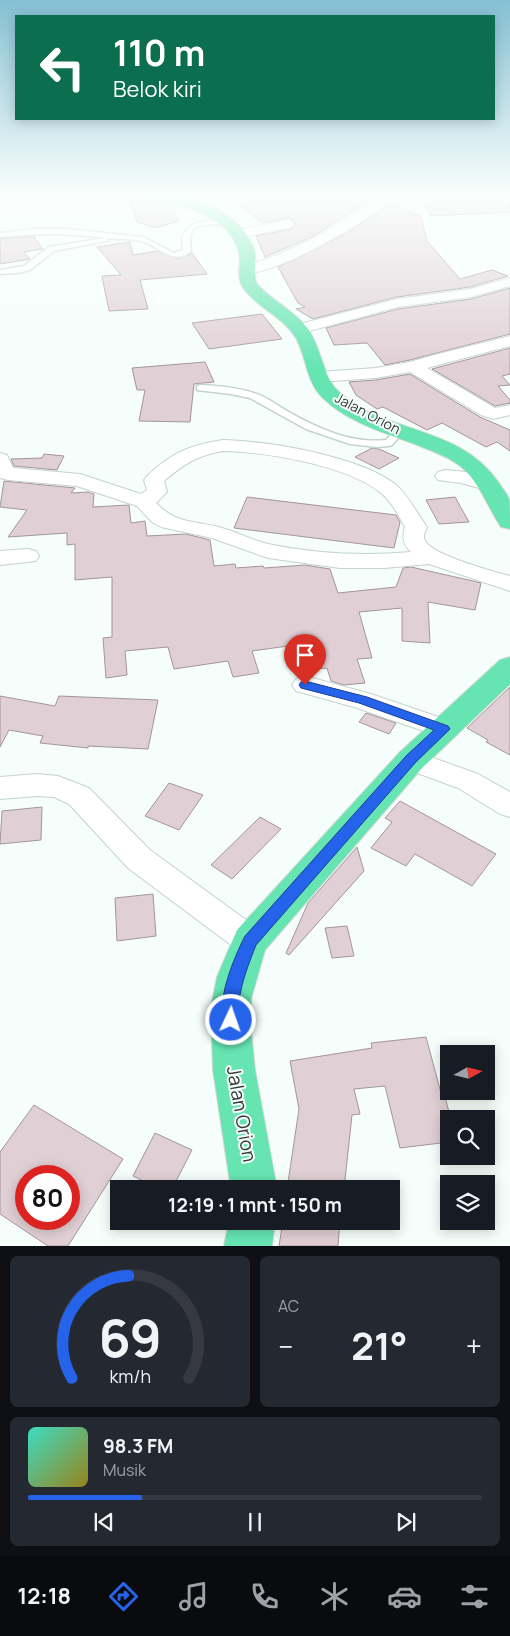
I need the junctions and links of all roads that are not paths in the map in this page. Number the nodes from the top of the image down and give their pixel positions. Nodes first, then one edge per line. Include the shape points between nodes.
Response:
1 (48, 252) edge
2 (168, 252) edge
3 (181, 252) edge
4 (246, 252) edge
5 (300, 252) edge
6 (245, 270) junction
7 (0, 272) edge
8 (510, 282) edge
9 (298, 329) junction
10 (510, 341) edge
11 (413, 367) junction
12 (319, 377) junction
13 (200, 388) dead end
14 (510, 410) edge
15 (399, 431) junction
16 (0, 459) edge
17 (444, 476) dead end
18 (486, 484) junction
19 (144, 502) junction
20 (510, 522) edge
21 (28, 556) dead end
22 (432, 557) junction
23 (0, 558) edge
24 (510, 584) edge
25 (510, 667) edge
26 (305, 685) dead end
27 (444, 729) junction
28 (410, 760) junction
29 (36, 785) junction
30 (0, 788) edge
31 (0, 802) edge
32 (510, 806) edge
33 (250, 941) junction
34 (253, 1180) edge
35 (251, 1230) edge
36 (248, 1246) edge

1 - 7 lane via 27,268
2 - 3 lane via 173,255
4 - 6 highway, Jalan Orion
5 - 6 street via 279,262
6 - 9 highway, Jalan Orion via 248,284 290,318
8 - 9 street via 472,294 397,303
9 - 12 highway, Jalan Orion via 306,340
10 - 11 street
11 - 12 street
11 - 14 street via 493,414
12 - 15 highway, Jalan Orion via 338,400
13 - 15 lane via 254,397 304,424 360,443 389,443
15 - 18 highway, Jalan Orion via 456,453 474,466
16 - 19 street via 3,471 8,474 80,480
17 - 18 street via 463,477
18 - 20 highway, Jalan Orion
19 - 22 street via 168,523 217,532 268,551 340,561
19 - 22 street via 157,492 154,480 168,466 184,455 206,447 230,444 308,457 363,475 388,488 416,527 413,536 416,545
21 - 23 street
22 - 24 street
25 - 27 highway, Jalan Orion
26 - 27 street via 362,700
27 - 28 highway, Jalan Orion
28 - 32 street via 468,781
28 - 33 highway, Jalan Orion
29 - 30 street
29 - 31 street
29 - 33 street via 58,787 79,796 139,858
33 - 34 highway, Jalan Orion via 231,1001 231,1038 235,1085
35 - 36 highway

